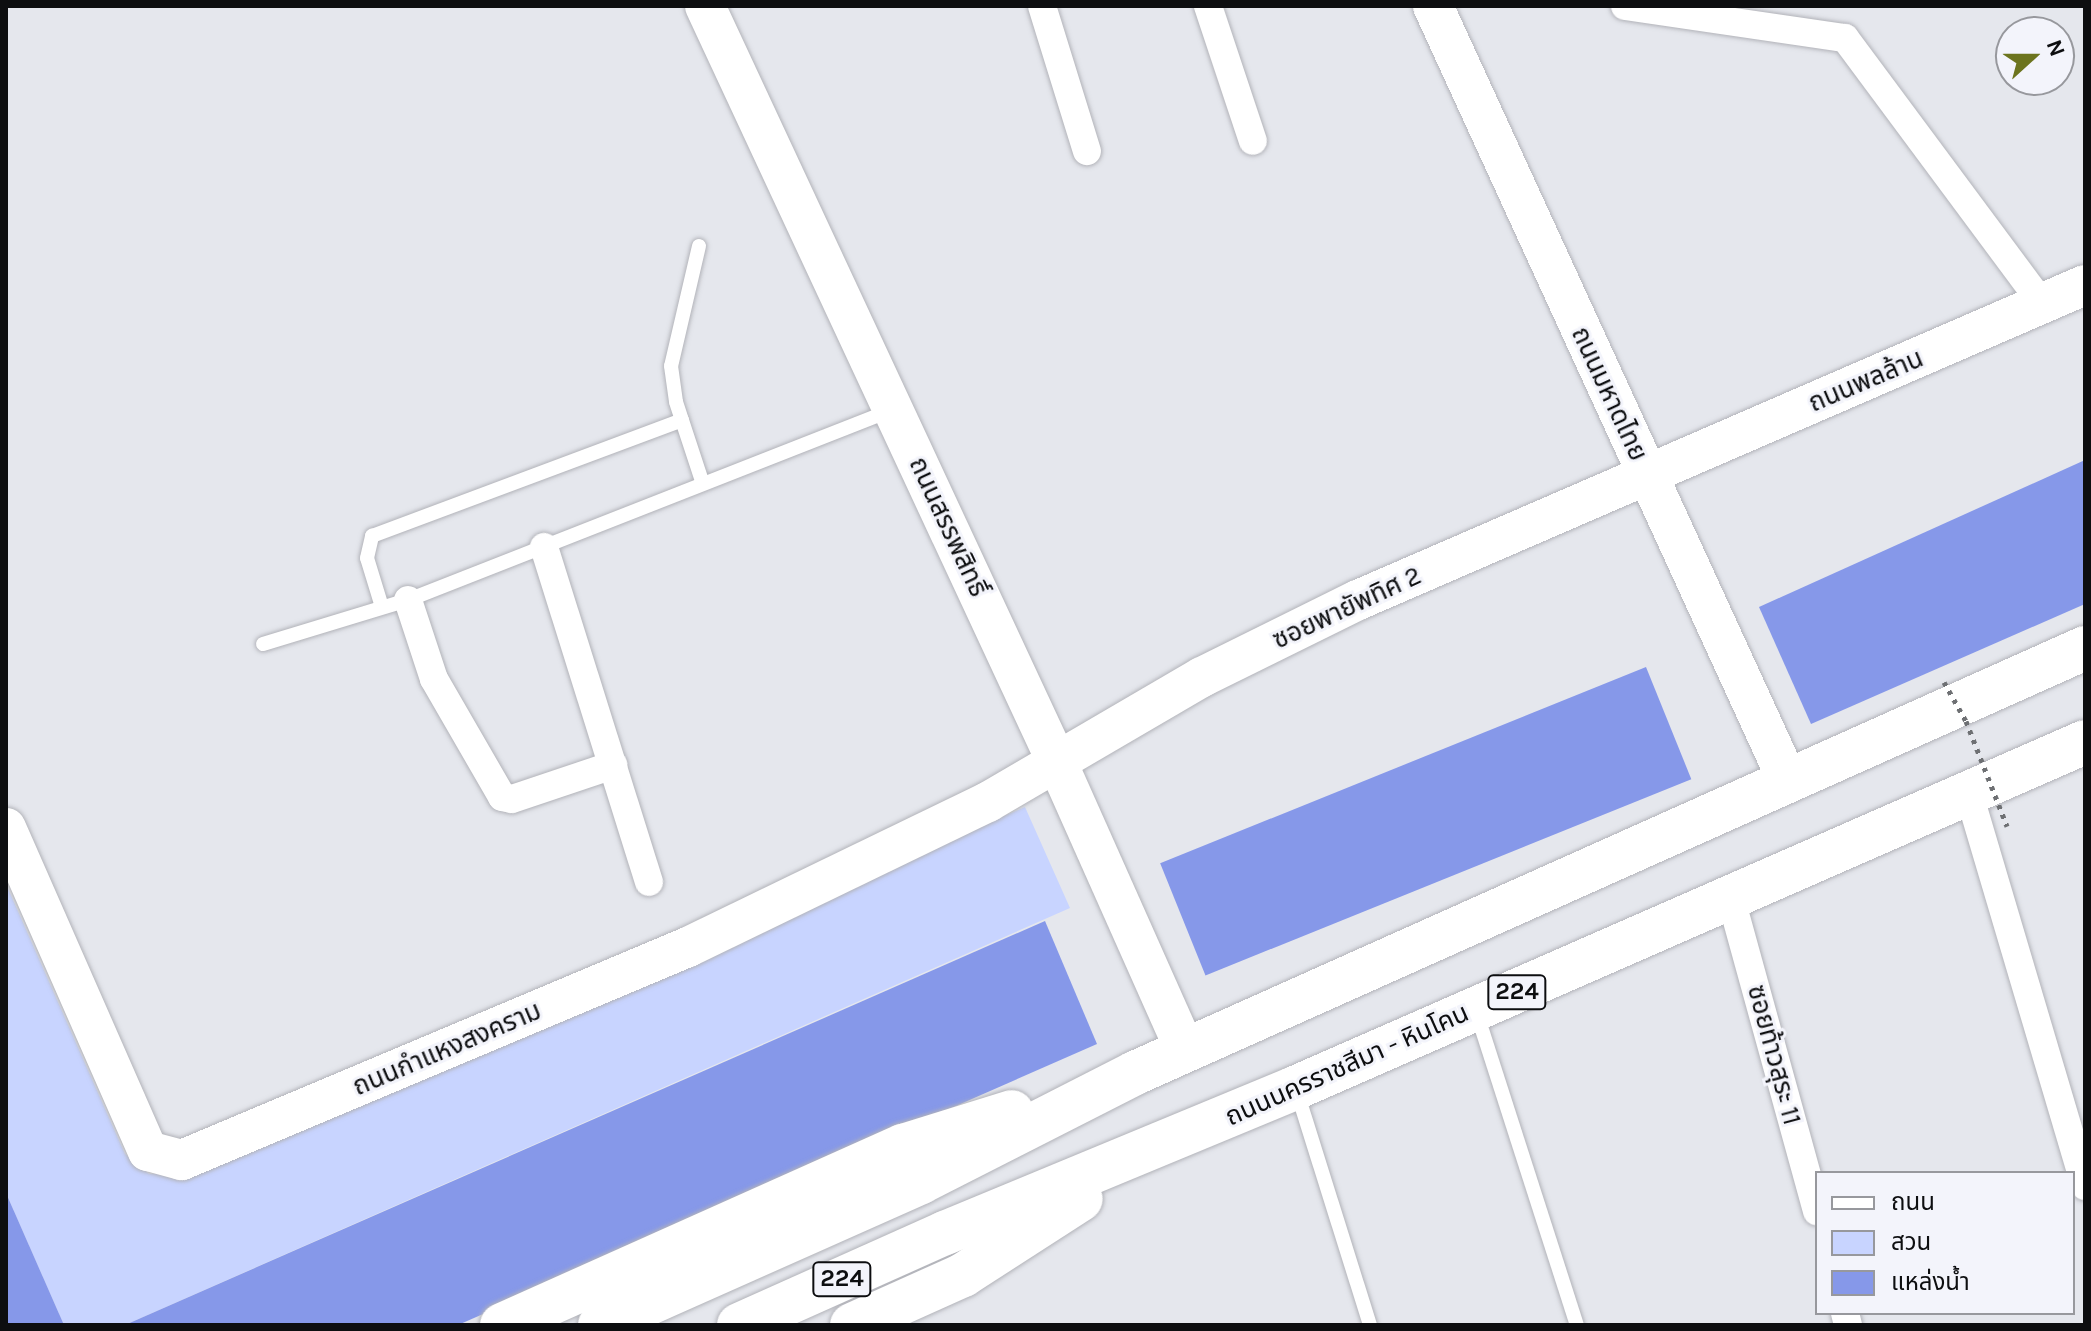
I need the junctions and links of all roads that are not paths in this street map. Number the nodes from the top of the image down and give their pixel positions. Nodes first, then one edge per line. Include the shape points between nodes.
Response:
1 (705, 6) edge
2 (1042, 6) edge
3 (1208, 6) edge
4 (1433, 6) edge
5 (1625, 6) edge
6 (1253, 141) dead end
7 (1087, 151) dead end
8 (699, 246) dead end
9 (2085, 285) edge
10 (2043, 305) junction
11 (893, 410) junction
12 (682, 420) junction
13 (1647, 476) junction
14 (702, 481) junction
15 (544, 547) junction
16 (395, 603) junction
17 (263, 644) dead end
18 (2085, 648) edge
19 (2085, 742) edge
20 (1056, 760) junction
21 (613, 765) junction
22 (1788, 781) junction
23 (1969, 794) junction
24 (6, 828) edge
25 (649, 882) dead end
26 (1731, 899) junction
27 (1475, 1010) junction
28 (1185, 1050) junction
29 (1135, 1073) junction
30 (1295, 1088) junction
31 (1171, 1142) junction
32 (2085, 1186) edge
33 (1815, 1204) edge
34 (502, 1325) edge
35 (600, 1325) edge
36 (739, 1325) edge
37 (852, 1325) edge
38 (1370, 1325) edge
39 (1577, 1325) edge

1 - 11 street, ถนนสรรพสิทธิ์
2 - 7 street
3 - 6 street
4 - 13 street, ถนนมหาดไทย
5 - 10 street via 1845,38
8 - 12 lane via 671,366
9 - 10 street, ถนนพลล้าน
10 - 13 street, ถนนพลล้าน
11 - 14 lane
11 - 20 street, ถนนสรรพสิทธิ์
12 - 14 lane
12 - 16 lane via 372,536 367,558
13 - 20 street, ซอยพายัพทิศ 2 via 1580,500 1358,600 1202,677
13 - 22 street, ถนนมหาดไทย
14 - 15 lane
15 - 16 lane
15 - 21 street
16 - 17 lane
16 - 21 street via 502,797 512,799
18 - 22 main road
19 - 23 main road, ถนนนครราชสีมา - หินโคน / 224
20 - 24 street, ถนนกำแหงสงคราม via 988,802 688,947 182,1160 148,1151
20 - 28 street, ถนนสรรพสิทธิ์
21 - 25 street
22 - 28 main road
23 - 26 main road, ถนนนครราชสีมา - หินโคน / 224
23 - 32 street
26 - 27 main road, ถนนนครราชสีมา - หินโคน / 224
26 - 33 street, ซอยท้าวสุระ 11
27 - 30 main road, ถนนนครราชสีมา - หินโคน / 224
27 - 39 lane
28 - 29 main road
29 - 34 main road via 903,1146
29 - 35 main road via 921,1182
30 - 31 main road, ถนนนครราชสีมา - หินโคน / 224
30 - 38 lane
31 - 36 main road, ถนนนครราชสีมา - หินโคน / 224 via 945,1233
31 - 37 main road via 963,1275

